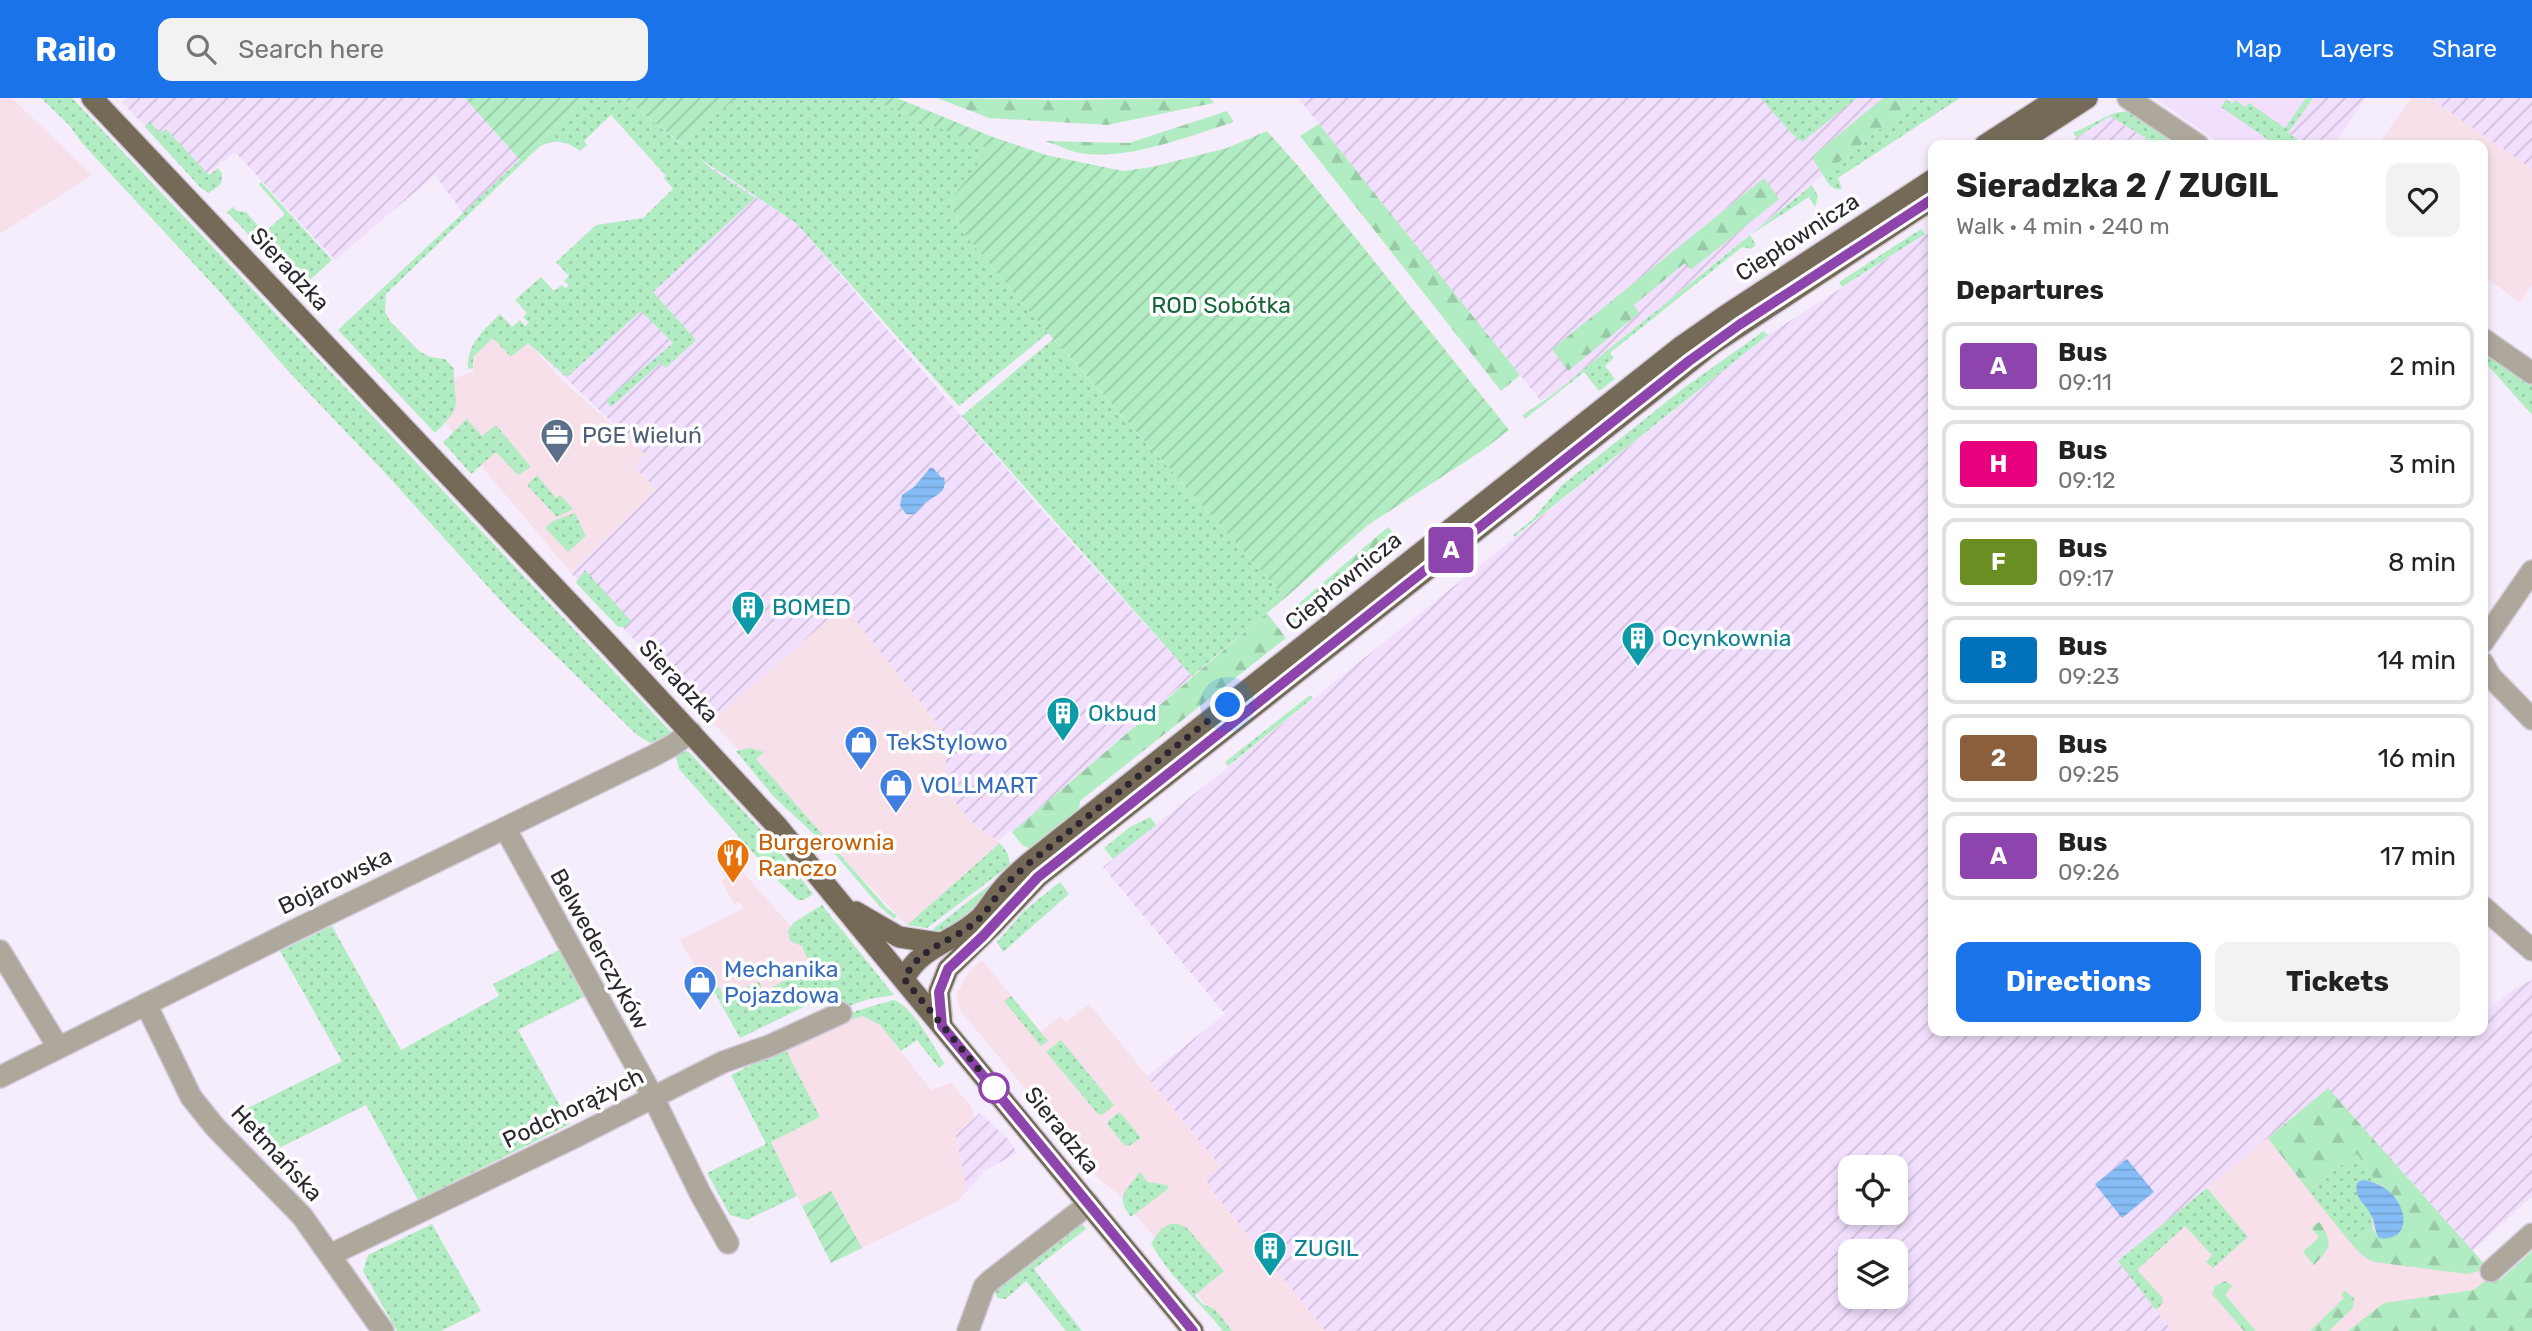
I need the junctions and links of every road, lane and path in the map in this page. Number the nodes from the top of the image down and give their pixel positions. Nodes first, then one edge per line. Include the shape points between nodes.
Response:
1 (92, 98) edge
2 (2057, 98) edge
3 (2088, 98) edge
4 (2128, 98) edge
5 (1994, 140) edge
6 (2023, 140) edge
7 (2191, 140) edge
8 (1928, 183) edge
9 (1928, 202) edge
10 (2488, 342) edge
11 (2532, 373) edge
12 (2532, 571) edge
13 (2488, 635) edge
14 (2488, 672) edge
15 (2532, 719) edge
16 (691, 732) junction
17 (505, 828) junction
18 (842, 903) junction
19 (2488, 911) edge
20 (938, 943) junction
21 (2532, 950) edge
22 (0, 951) edge
23 (948, 969) junction
24 (904, 979) junction
25 (146, 1004) junction
26 (841, 1013) dead end
27 (942, 1026) junction
28 (58, 1047) junction
29 (0, 1077) edge
30 (653, 1097) junction
31 (1089, 1204) junction
32 (2532, 1234) edge
33 (728, 1243) dead end
34 (330, 1255) junction
35 (2491, 1271) dead end
36 (383, 1331) edge
37 (968, 1331) edge
38 (1193, 1331) edge

1 - 16 main road, Sieradzka
2 - 5 main road
3 - 6 main road
4 - 7 street
8 - 20 main road, Ciepłownicza via 1682,346 1028,864 973,924
9 - 23 main road, Ciepłownicza via 1689,361 1038,877
10 - 11 street
12 - 13 street
14 - 15 street
16 - 17 street, Bojarowska via 673,746
16 - 18 main road, Sieradzka
17 - 25 street, Bojarowska
17 - 30 street, Belwederczyków
18 - 20 main road via 899,937
18 - 24 main road, Sieradzka
19 - 21 street
20 - 24 main road, Ciepłownicza via 916,960
22 - 28 street
23 - 24 main road, Ciepłownicza
23 - 27 main road via 939,992
24 - 27 main road, Sieradzka
25 - 28 street, Bojarowska
25 - 34 street, Hetmańska via 191,1097 290,1203
26 - 30 street, Podchorążych
27 - 31 main road, Sieradzka
28 - 29 street, Bojarowska
30 - 33 street, Belwederczyków
30 - 34 street, Podchorążych
31 - 37 street via 984,1287
31 - 38 main road, Sieradzka
32 - 35 street
34 - 36 street, Hetmańska

